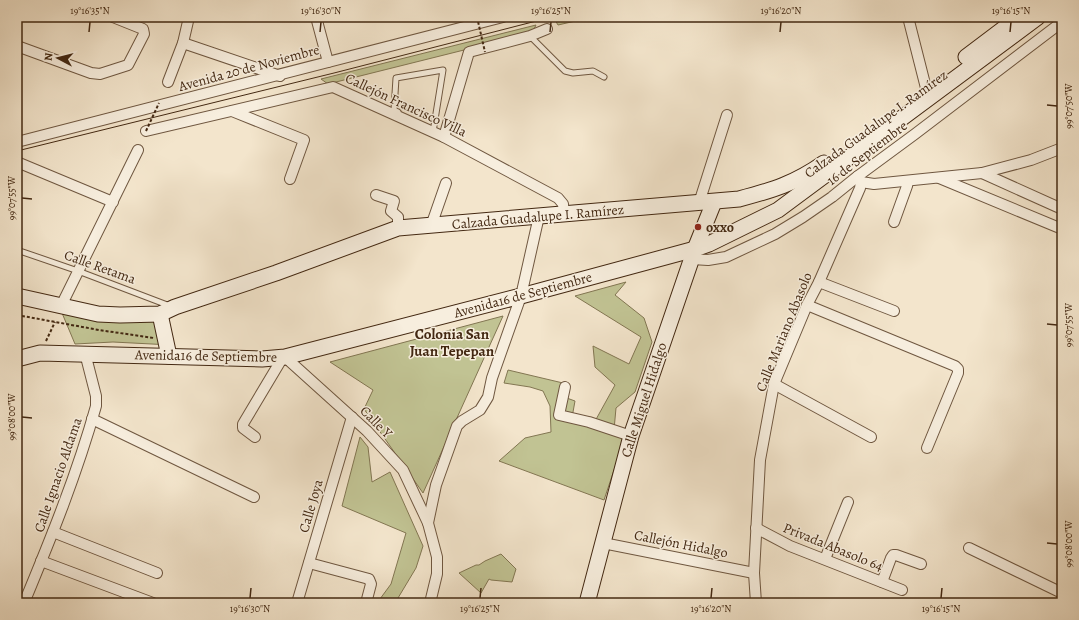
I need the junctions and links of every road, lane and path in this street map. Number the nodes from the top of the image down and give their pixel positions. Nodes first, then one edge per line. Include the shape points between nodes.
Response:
1 (113, 17) edge
2 (189, 17) edge
3 (316, 17) edge
4 (477, 17) edge
5 (503, 17) edge
6 (908, 17) edge
7 (1038, 17) edge
8 (487, 19) edge
9 (1012, 19) edge
10 (1062, 22) edge
11 (547, 29) dead end
12 (530, 36) junction
13 (183, 43) junction
14 (17, 46) edge
15 (484, 52) dead end
16 (328, 62) junction
17 (280, 76) junction
18 (604, 77) dead end
19 (168, 82) dead end
20 (926, 88) junction
21 (159, 103) dead end
22 (232, 111) junction
23 (727, 115) dead end
24 (433, 130) junction
25 (146, 131) joint
26 (444, 136) junction
27 (17, 142) edge
28 (138, 150) dead end
29 (1061, 150) edge
30 (17, 162) edge
31 (982, 173) junction
32 (938, 178) junction
33 (290, 179) dead end
34 (860, 179) junction
35 (908, 181) junction
36 (446, 184) dead end
37 (376, 195) dead end
38 (112, 202) junction
39 (714, 202) junction
40 (699, 203) junction
41 (1062, 209) edge
42 (564, 214) junction
43 (539, 216) junction
44 (894, 222) dead end
45 (431, 226) junction
46 (398, 228) junction
47 (1062, 229) edge
48 (17, 250) edge
49 (693, 254) junction
50 (78, 271) junction
51 (819, 282) junction
52 (17, 296) edge
53 (521, 296) junction
54 (807, 305) junction
55 (61, 306) junction
56 (175, 307) junction
57 (894, 311) dead end
58 (17, 314) edge
59 (160, 314) junction
60 (55, 322) junction
61 (165, 341) junction
62 (40, 353) junction
63 (85, 353) junction
64 (169, 356) junction
65 (284, 357) junction
66 (17, 359) edge
67 (774, 384) junction
68 (564, 387) dead end
69 (352, 417) junction
70 (92, 419) junction
71 (631, 436) junction
72 (255, 437) dead end
73 (871, 437) dead end
74 (927, 448) dead end
75 (254, 497) dead end
76 (848, 502) dead end
77 (428, 523) junction
78 (756, 528) junction
79 (53, 532) junction
80 (603, 543) junction
81 (969, 548) dead end
82 (825, 559) junction
83 (41, 561) junction
84 (309, 562) junction
85 (921, 564) dead end
86 (754, 573) junction
87 (157, 574) dead end
88 (882, 582) junction
89 (902, 590) dead end
90 (1062, 593) edge
91 (1062, 600) edge
92 (24, 603) edge
93 (152, 603) edge
94 (297, 603) edge
95 (366, 603) edge
96 (430, 603) edge
97 (587, 603) edge
98 (756, 603) edge
99 (1061, 603) edge

1 - 14 street via 143,28 144,34 128,65 107,72 91,73
2 - 13 street
3 - 16 street
4 - 15 path, bridge
5 - 8 street, Avenida 20 de Noviembre
6 - 20 street
7 - 49 main road, Calzada Guadalupe I. Ramírez via 778,210
8 - 16 street, Avenida 20 de Noviembre
9 - 20 main road, Calzada Guadalupe I. Ramírez
10 - 34 street, 16 de Septiembre
11 - 12 street
12 - 18 lane via 565,71 593,71
12 - 26 street via 469,52
13 - 17 street
13 - 19 street
16 - 17 street, Avenida 20 de Noviembre
17 - 27 street, Avenida 20 de Noviembre
20 - 39 main road, Calzada Guadalupe I. Ramírez via 806,175 776,189 739,199
21 - 25 path, bridge
22 - 24 street, Callejón Francisco Villa via 334,87
22 - 25 street, Callejón Francisco Villa
22 - 33 street via 304,140
23 - 40 street
24 - 24 lane via 443,70 396,78 394,110
24 - 26 street, Callejón Francisco Villa
26 - 42 street, Callejón Francisco Villa via 558,198 563,204
28 - 38 street
29 - 31 street
30 - 38 street
31 - 32 street
31 - 41 street
32 - 35 street
32 - 47 street
34 - 35 street via 874,184
34 - 49 street, 16 de Septiembre via 775,234 726,257 708,260
34 - 51 street, Calle Mariano Abasolo via 860,188
35 - 44 street
36 - 45 street
37 - 46 street via 394,201 391,211 398,217
38 - 50 street
39 - 40 main road, Calzada Guadalupe I. Ramírez
39 - 49 main road, Calle Miguel Hidalgo
40 - 42 main road, Calzada Guadalupe I. Ramírez
42 - 43 main road, Calzada Guadalupe I. Ramírez
43 - 45 main road, Calzada Guadalupe I. Ramírez
43 - 53 street
45 - 46 main road, Calzada Guadalupe I. Ramírez
46 - 56 main road, Calzada Guadalupe I. Ramírez
48 - 50 lane, Calle Retama
49 - 53 main road, Avenida16 de Septiembre
49 - 71 main road, Calle Miguel Hidalgo
50 - 55 street
50 - 56 lane, Calle Retama
51 - 54 street, Calle Mariano Abasolo
51 - 57 street
52 - 55 main road, Calzada Guadalupe I. Ramírez
53 - 65 main road, Avenida16 de Septiembre
53 - 77 street via 492,378 488,397 480,410 457,426 436,485
54 - 67 street, Calle Mariano Abasolo
54 - 74 street via 958,369
55 - 59 main road, Calzada Guadalupe I. Ramírez via 98,314
56 - 59 main road, Calzada Guadalupe I. Ramírez
58 - 60 path
59 - 61 main road
60 - 61 path via 148,336
60 - 62 path
61 - 64 main road
62 - 63 main road, Avenida16 de Septiembre
62 - 66 main road, Avenida16 de Septiembre
63 - 64 main road, Avenida16 de Septiembre
63 - 70 street, Calle Ignacio Aldama via 96,396
64 - 65 main road, Avenida16 de Septiembre via 262,359
65 - 69 street, Calle Y
65 - 72 street via 243,424 243,428
67 - 73 street
67 - 78 street, Calle Mariano Abasolo via 760,460
68 - 71 street via 559,415
69 - 77 street, Calle Y via 403,470
69 - 84 street, Calle Joya
70 - 75 street
70 - 79 street, Calle Ignacio Aldama via 78,468
71 - 80 main road, Calle Miguel Hidalgo
76 - 82 street
77 - 96 street, Calle Y via 437,557 437,574
78 - 82 street, Privada Abasolo 64 via 790,546
78 - 86 street, Calle Mariano Abasolo
79 - 83 street, Calle Ignacio Aldama
79 - 87 street
80 - 86 street, Callejón Hidalgo
80 - 97 main road, Calle Miguel Hidalgo
81 - 90 street
82 - 88 street, Privada Abasolo 64
83 - 92 street, Calle Ignacio Aldama
83 - 93 street
84 - 94 street, Calle Joya
84 - 95 street via 369,579 371,584
85 - 88 street via 893,555
86 - 98 street, Calle Mariano Abasolo
88 - 89 street, Privada Abasolo 64
91 - 99 street

